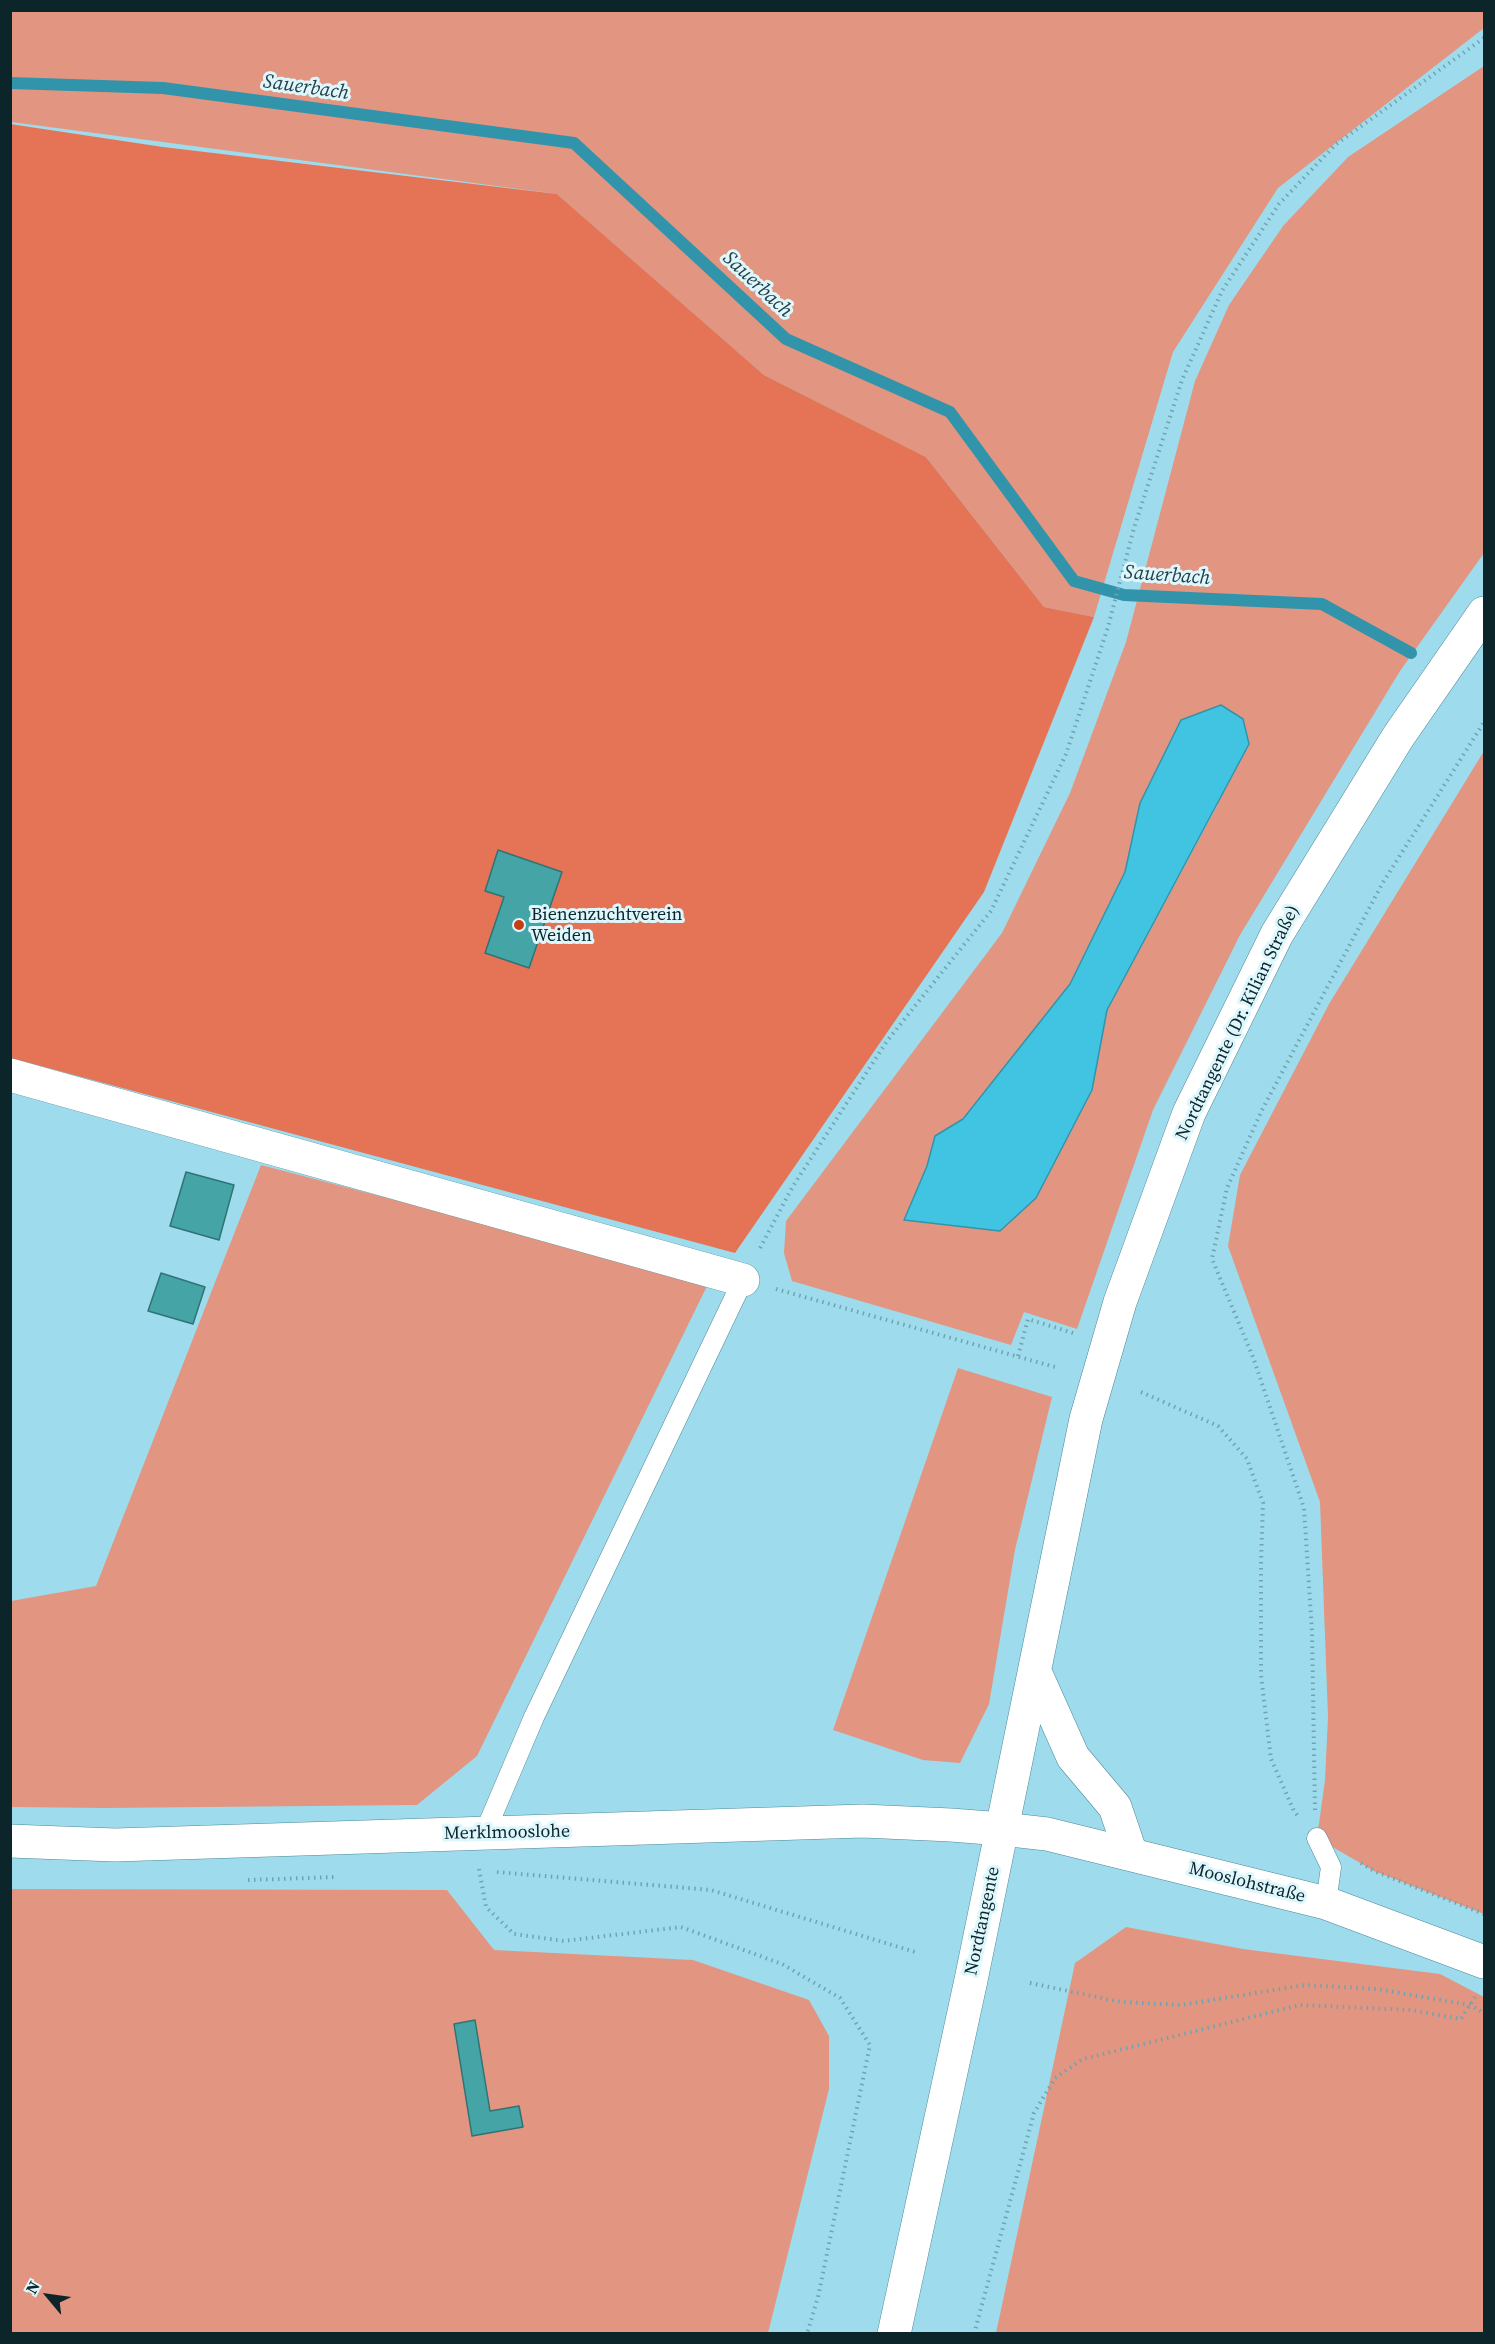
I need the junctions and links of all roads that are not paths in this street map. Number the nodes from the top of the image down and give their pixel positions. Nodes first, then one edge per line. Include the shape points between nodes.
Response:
1 (1485, 614) edge
2 (10, 1075) edge
3 (743, 1280) joint
4 (1066, 1507) joint
5 (1035, 1672) junction
6 (1002, 1829) junction
7 (485, 1832) junction
8 (1317, 1838) road end
9 (10, 1841) edge
10 (1131, 1854) junction
11 (1326, 1903) junction
12 (1482, 1976) edge
13 (894, 2334) edge

1 - 4 street, Nordtangente (Dr. Kilian Straße) via 1398,736 1277,934 1190,1113 1120,1302 1086,1419
2 - 3 street
3 - 7 lane via 539,1706
4 - 5 street, Nordtangente
5 - 6 street, Nordtangente
5 - 10 street via 1073,1757 1115,1807
6 - 7 street, Merklmooslohe via 863,1821
6 - 10 street, Mooslohstraße via 1047,1834
6 - 13 street, Nordtangente
7 - 9 street, Merklmooslohe via 115,1845
8 - 11 lane via 1331,1867
10 - 11 street, Mooslohstraße
11 - 12 street, Mooslohstraße

